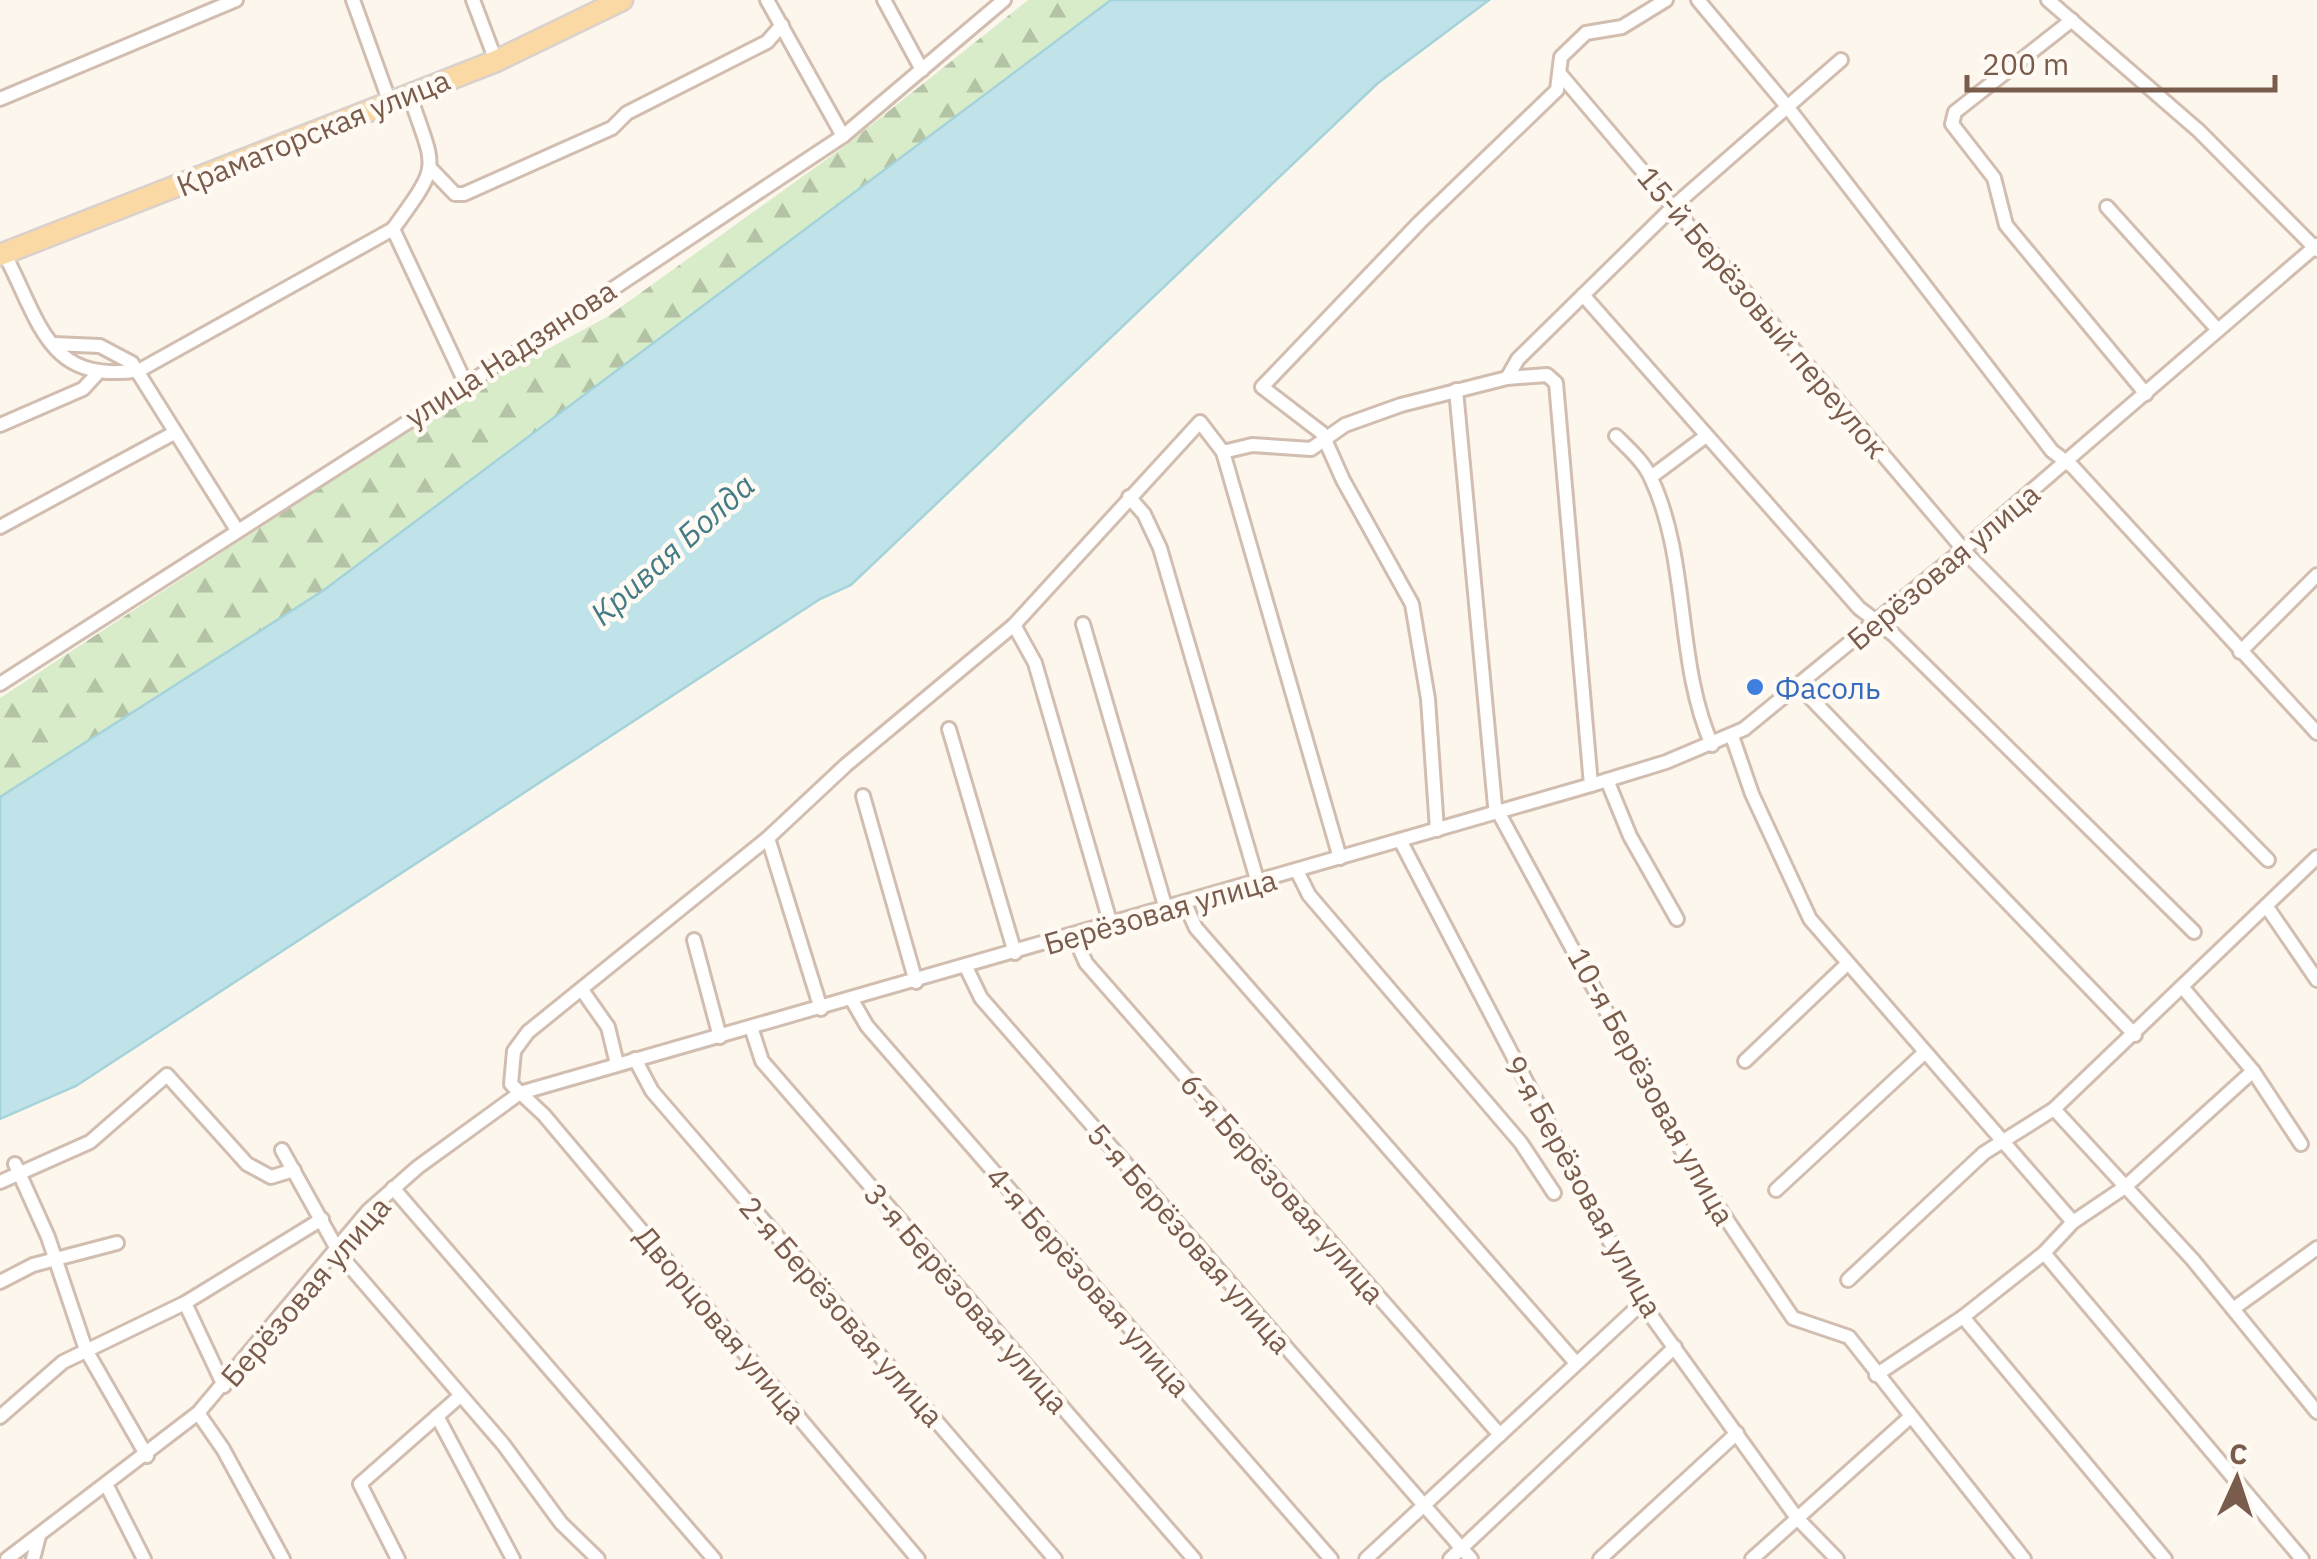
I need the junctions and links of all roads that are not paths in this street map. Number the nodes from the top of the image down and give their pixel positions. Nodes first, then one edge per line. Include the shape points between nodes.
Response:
1 (236, 0) edge
2 (353, 0) edge
3 (473, 0) edge
4 (622, 0) edge
5 (767, 0) edge
6 (884, 0) edge
7 (1004, 0) edge
8 (1666, 0) edge
9 (1698, 0) edge
10 (2048, 0) edge
11 (2072, 20) junction
12 (782, 25) junction
13 (1842, 60) dead end
14 (496, 61) junction
15 (922, 70) junction
16 (1562, 76) junction
17 (410, 93) junction
18 (0, 99) edge
19 (389, 100) junction
20 (1786, 106) junction
21 (843, 136) junction
22 (432, 170) junction
23 (1674, 206) junction
24 (2107, 207) dead end
25 (393, 229) junction
26 (2316, 248) edge
27 (2, 254) edge
28 (1582, 295) junction
29 (2218, 330) junction
30 (53, 344) junction
31 (140, 370) junction
32 (96, 375) junction
33 (1508, 378) junction
34 (465, 382) junction
35 (1456, 390) junction
36 (2146, 394) junction
37 (0, 424) edge
38 (174, 433) junction
39 (1616, 436) dead end
40 (1706, 436) junction
41 (1326, 442) junction
42 (1223, 452) junction
43 (2064, 462) junction
44 (1651, 477) junction
45 (1129, 497) junction
46 (0, 527) edge
47 (237, 530) junction
48 (1964, 549) junction
49 (2317, 575) edge
50 (1875, 623) junction
51 (1014, 624) junction
52 (1083, 624) dead end
53 (2240, 652) junction
54 (0, 684) edge
55 (1800, 687) junction
56 (949, 728) dead end
57 (2317, 734) edge
58 (1732, 736) junction
59 (1712, 745) junction
60 (1606, 780) junction
61 (1591, 785) junction
62 (863, 796) dead end
63 (1499, 811) junction
64 (1437, 830) junction
65 (768, 838) junction
66 (1400, 840) junction
67 (2317, 856) edge
68 (1340, 858) junction
69 (2268, 860) dead end
70 (1297, 871) junction
71 (1258, 882) junction
72 (1185, 904) junction
73 (2267, 907) junction
74 (1166, 909) junction
75 (1676, 918) dead end
76 (1110, 925) junction
77 (2194, 932) dead end
78 (1074, 936) junction
79 (694, 940) dead end
80 (1015, 953) junction
81 (1846, 965) junction
82 (966, 967) junction
83 (2317, 980) edge
84 (916, 982) junction
85 (2184, 989) junction
86 (582, 990) junction
87 (852, 1000) junction
88 (821, 1009) junction
89 (752, 1030) junction
90 (2134, 1035) junction
91 (720, 1037) junction
92 (1924, 1053) junction
93 (635, 1059) junction
94 (1745, 1061) dead end
95 (617, 1064) junction
96 (2253, 1070) junction
97 (520, 1093) junction
98 (2054, 1109) junction
99 (2001, 1142) junction
100 (2301, 1144) dead end
101 (282, 1150) dead end
102 (17, 1169) junction
103 (294, 1170) junction
104 (0, 1182) edge
105 (393, 1188) junction
106 (2125, 1188) junction
107 (1776, 1190) dead end
108 (1554, 1193) dead end
109 (322, 1219) junction
110 (2073, 1222) junction
111 (116, 1243) dead end
112 (336, 1248) junction
113 (2317, 1248) edge
114 (2044, 1253) junction
115 (57, 1260) junction
116 (1848, 1280) dead end
117 (0, 1282) edge
118 (1642, 1303) junction
119 (184, 1304) junction
120 (2234, 1309) junction
121 (1962, 1317) junction
122 (1676, 1346) junction
123 (86, 1350) junction
124 (1576, 1364) junction
125 (1876, 1375) junction
126 (224, 1386) junction
127 (459, 1397) junction
128 (2317, 1412) edge
129 (198, 1413) junction
130 (437, 1416) junction
131 (0, 1417) edge
132 (1909, 1418) junction
133 (1737, 1433) junction
134 (1500, 1435) junction
135 (146, 1456) junction
136 (107, 1486) junction
137 (1422, 1505) junction
138 (1797, 1518) junction
139 (38, 1536) junction
140 (1466, 1554) edge
141 (7, 1559) edge
142 (33, 1559) edge
143 (144, 1559) edge
144 (283, 1559) edge
145 (398, 1559) edge
146 (514, 1559) edge
147 (598, 1559) edge
148 (714, 1559) edge
149 (918, 1559) edge
150 (1056, 1559) edge
151 (1194, 1559) edge
152 (1331, 1559) edge
153 (1366, 1559) edge
154 (1450, 1559) edge
155 (1600, 1559) edge
156 (1752, 1559) edge
157 (1837, 1559) edge
158 (2024, 1559) edge
159 (2165, 1559) edge
160 (2302, 1559) edge

1 - 18 street
2 - 19 street
3 - 14 street
4 - 14 main road, Краматорская улица
5 - 12 street
6 - 15 street
7 - 15 street, улица Надзянова
8 - 16 street via 1622,27 1586,33 1560,56
9 - 20 street
10 - 11 street
11 - 26 street via 2199,131
11 - 36 street via 1952,118 1994,178 2006,225
12 - 21 street
12 - 22 street via 767,42 628,113 612,128 464,194 454,194
13 - 20 street
14 - 17 main road, Краматорская улица
15 - 21 street, улица Надзянова
16 - 23 street, 15-й Берёзовый переулок
16 - 41 street via 1558,90 1262,387 1313,424
17 - 19 main road, Краматорская улица
17 - 22 street
19 - 27 main road, Краматорская улица
20 - 23 street
20 - 43 street
21 - 34 street, улица Надзянова
22 - 25 street
23 - 28 street
23 - 48 street, 15-й Берёзовый переулок
24 - 29 street
25 - 31 street
25 - 34 street
26 - 29 street, Берёзовая улица
27 - 30 street
28 - 33 street via 1518,358
28 - 40 street
29 - 36 street, Берёзовая улица
30 - 31 street via 100,346
30 - 32 street via 74,366
31 - 32 street
31 - 38 street
32 - 37 street via 83,389
33 - 35 street
33 - 61 street via 1547,375 1556,383
34 - 47 street, улица Надзянова
35 - 41 street via 1364,417
35 - 63 street, 10-я Берёзовая улица
36 - 43 street, Берёзовая улица
38 - 46 street
38 - 47 street
39 - 44 street
40 - 44 street
40 - 50 street
41 - 42 street
41 - 64 street via 1412,604 1428,698
42 - 45 street via 1200,422
42 - 68 street
43 - 48 street, Берёзовая улица
43 - 53 street
44 - 59 street
45 - 51 street
45 - 71 street via 1160,548
47 - 54 street, улица Надзянова
48 - 50 street, Берёзовая улица
48 - 69 street, 15-й Берёзовый переулок
49 - 53 street
50 - 55 street, Берёзовая улица
50 - 77 street
51 - 65 street
51 - 76 street via 1028,642
52 - 74 street
53 - 57 street
55 - 58 street, Берёзовая улица
55 - 90 street
56 - 80 street
58 - 59 street, Берёзовая улица
58 - 81 street via 1810,919
59 - 60 street, Берёзовая улица
60 - 61 street, Берёзовая улица
60 - 75 street
61 - 63 street, Берёзовая улица
62 - 84 street
63 - 64 street, Берёзовая улица
63 - 125 street, 10-я Берёзовая улица via 1706,1191 1794,1318 1841,1331
64 - 66 street, Берёзовая улица
65 - 86 street
65 - 88 street
66 - 68 street, Берёзовая улица
66 - 118 street, 9-я Берёзовая улица
67 - 73 street
68 - 70 street, Берёзовая улица
70 - 71 street, Берёзовая улица
70 - 108 street via 1309,895 1521,1144
71 - 72 street, Берёзовая улица
72 - 74 street, Берёзовая улица
72 - 124 street via 1196,928
73 - 83 street
73 - 85 street
74 - 76 street, Берёзовая улица
76 - 78 street, Берёзовая улица
78 - 80 street, Берёзовая улица
78 - 134 street, 6-я Берёзовая улица via 1086,962
79 - 91 street
80 - 82 street, Берёзовая улица
81 - 92 street
81 - 94 street
82 - 84 street, Берёзовая улица
82 - 137 street, 5-я Берёзовая улица via 981,998
84 - 87 street, Берёзовая улица
85 - 90 street
85 - 96 street
86 - 95 street via 608,1027
86 - 97 street via 514,1051 511,1084
87 - 88 street, Берёзовая улица
87 - 152 street, 4-я Берёзовая улица via 880,1041
88 - 89 street, Берёзовая улица
89 - 91 street, Берёзовая улица
89 - 151 street, 3-я Берёзовая улица via 762,1061
90 - 98 street
91 - 93 street, Берёзовая улица
92 - 99 street
92 - 107 street
93 - 95 street, Берёзовая улица
93 - 150 street, 2-я Берёзовая улица via 652,1091
95 - 97 street, Берёзовая улица
96 - 100 street
96 - 106 street
97 - 105 street, Берёзовая улица
97 - 149 street, Дворцовая улица
98 - 99 street
98 - 106 street
99 - 110 street
99 - 116 street
101 - 103 street
102 - 103 street via 90,1142 167,1075 247,1164 271,1177
102 - 104 street
102 - 115 street
103 - 109 street
105 - 112 street, Берёзовая улица
105 - 148 street
106 - 110 street
106 - 120 street
109 - 112 street
109 - 119 street
110 - 114 street
111 - 115 street
112 - 126 street, Берёзовая улица
112 - 127 street
113 - 120 street
114 - 121 street
114 - 160 street
115 - 117 street
115 - 123 street
118 - 122 street, 9-я Берёзовая улица
118 - 124 street
119 - 123 street
119 - 126 street
120 - 128 street
121 - 125 street
121 - 159 street
122 - 133 street, 9-я Берёзовая улица
122 - 140 street
123 - 131 street
123 - 135 street
124 - 134 street
125 - 132 street, 10-я Берёзовая улица
126 - 129 street, Берёзовая улица
127 - 130 street
127 - 147 street
129 - 135 street, Берёзовая улица
129 - 144 street
130 - 145 street via 360,1484
130 - 146 street
132 - 138 street
132 - 158 street, 10-я Берёзовая улица
133 - 138 street, 9-я Берёзовая улица
133 - 155 street
134 - 137 street
135 - 136 street, Берёзовая улица
136 - 139 street, Берёзовая улица
136 - 143 street
137 - 140 street, 5-я Берёзовая улица
137 - 153 street
138 - 156 street
138 - 157 street, 9-я Берёзовая улица
139 - 141 street, Берёзовая улица
139 - 142 street
140 - 154 street

